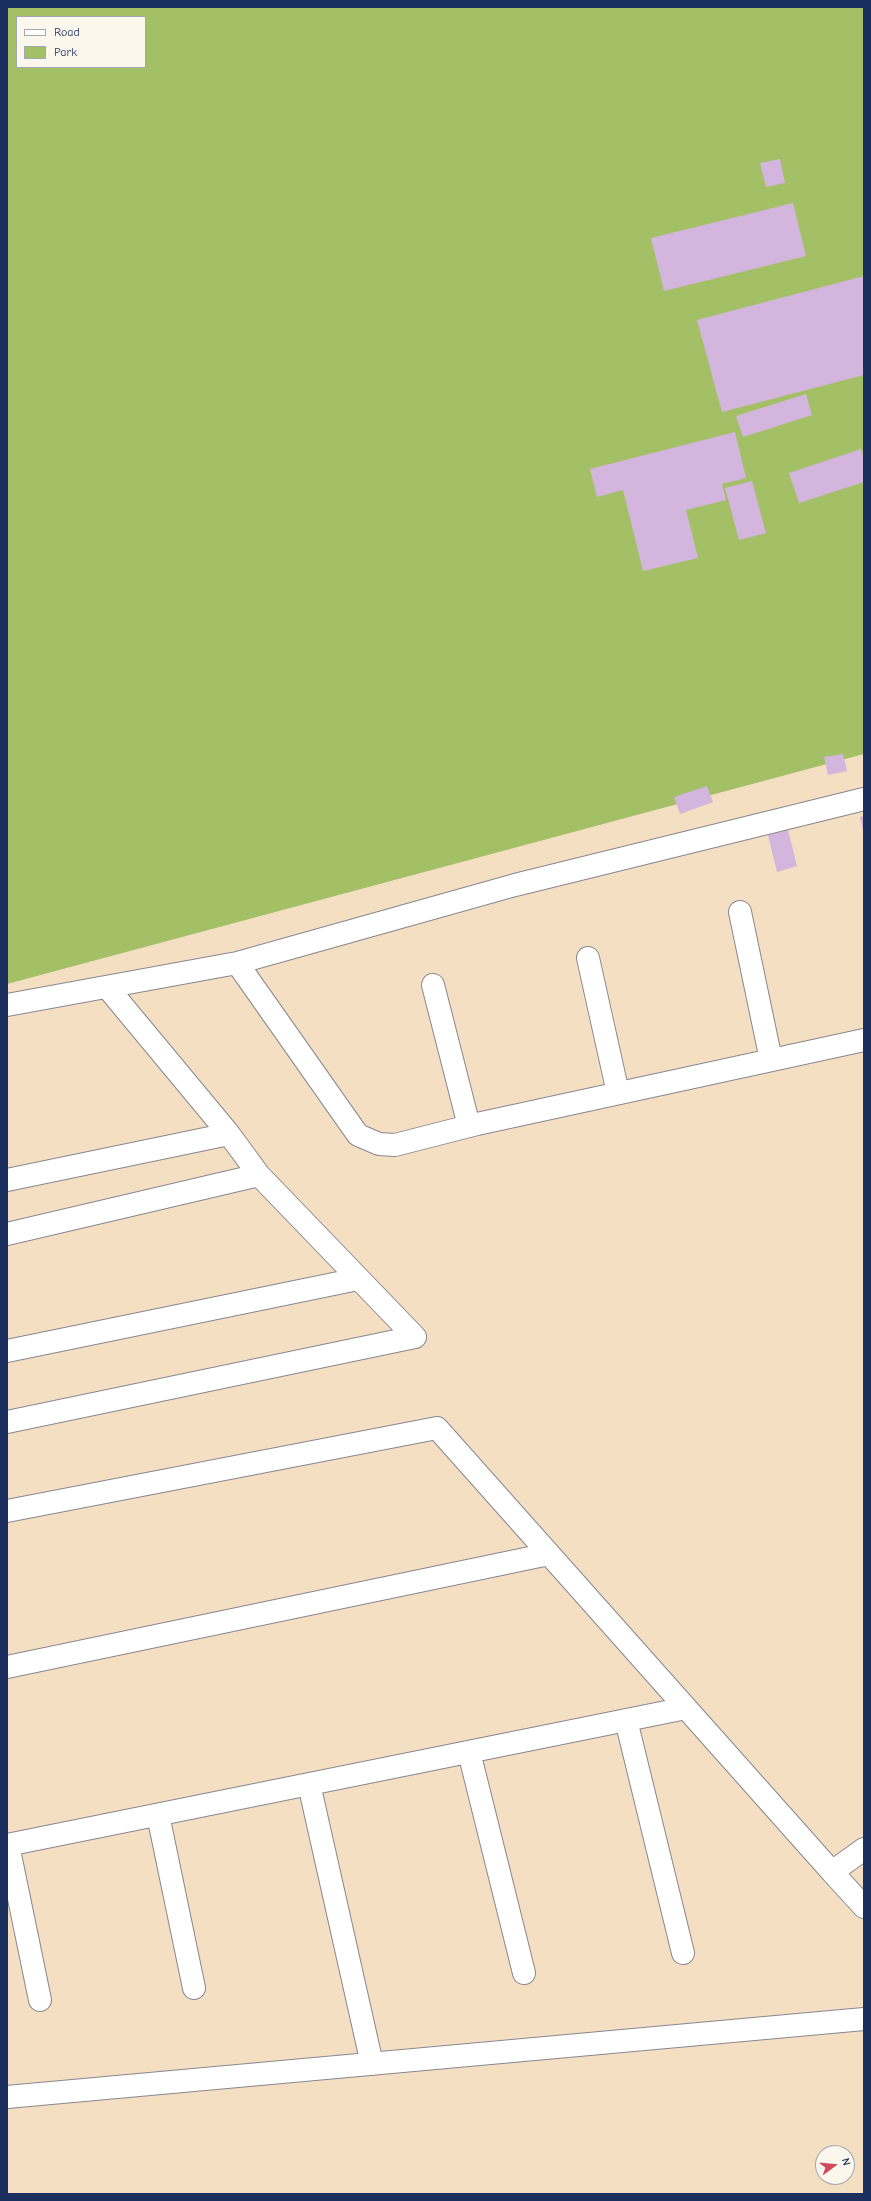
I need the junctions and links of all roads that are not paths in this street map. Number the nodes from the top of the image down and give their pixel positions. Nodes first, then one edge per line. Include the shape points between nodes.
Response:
1 (864, 799) edge
2 (740, 912) dead end
3 (588, 958) dead end
4 (237, 963) junction
5 (433, 986) dead end
6 (107, 987) junction
7 (7, 1005) edge
8 (864, 1040) edge
9 (770, 1060) junction
10 (618, 1093) junction
11 (469, 1126) junction
12 (229, 1134) junction
13 (259, 1175) junction
14 (7, 1180) edge
15 (7, 1234) edge
16 (358, 1279) junction
17 (7, 1351) edge
18 (7, 1422) edge
19 (7, 1511) edge
20 (549, 1554) junction
21 (7, 1667) edge
22 (686, 1708) junction
23 (626, 1720) junction
24 (469, 1752) junction
25 (309, 1784) junction
26 (158, 1815) junction
27 (7, 1845) edge
28 (864, 1849) edge
29 (832, 1872) junction
30 (864, 1907) edge
31 (683, 1953) dead end
32 (524, 1973) dead end
33 (194, 1988) dead end
34 (40, 2000) dead end
35 (864, 2019) edge
36 (372, 2064) junction
37 (7, 2097) edge

1 - 4 street via 515,885
2 - 9 street
3 - 10 street
4 - 6 street
4 - 11 street via 358,1134 379,1144 395,1145
5 - 11 street
6 - 7 street
6 - 12 street
8 - 9 street
9 - 10 street
10 - 11 street
12 - 13 street
12 - 14 street
13 - 15 street
13 - 16 street
16 - 17 street
16 - 18 street via 415,1337
19 - 20 street via 437,1428
20 - 21 street
20 - 22 street
22 - 23 street
22 - 29 street
23 - 24 street
23 - 31 street
24 - 25 street
24 - 32 street
25 - 26 street
25 - 36 street
26 - 27 street
26 - 33 street
27 - 34 street
28 - 29 street
29 - 30 street
35 - 36 street
36 - 37 street

